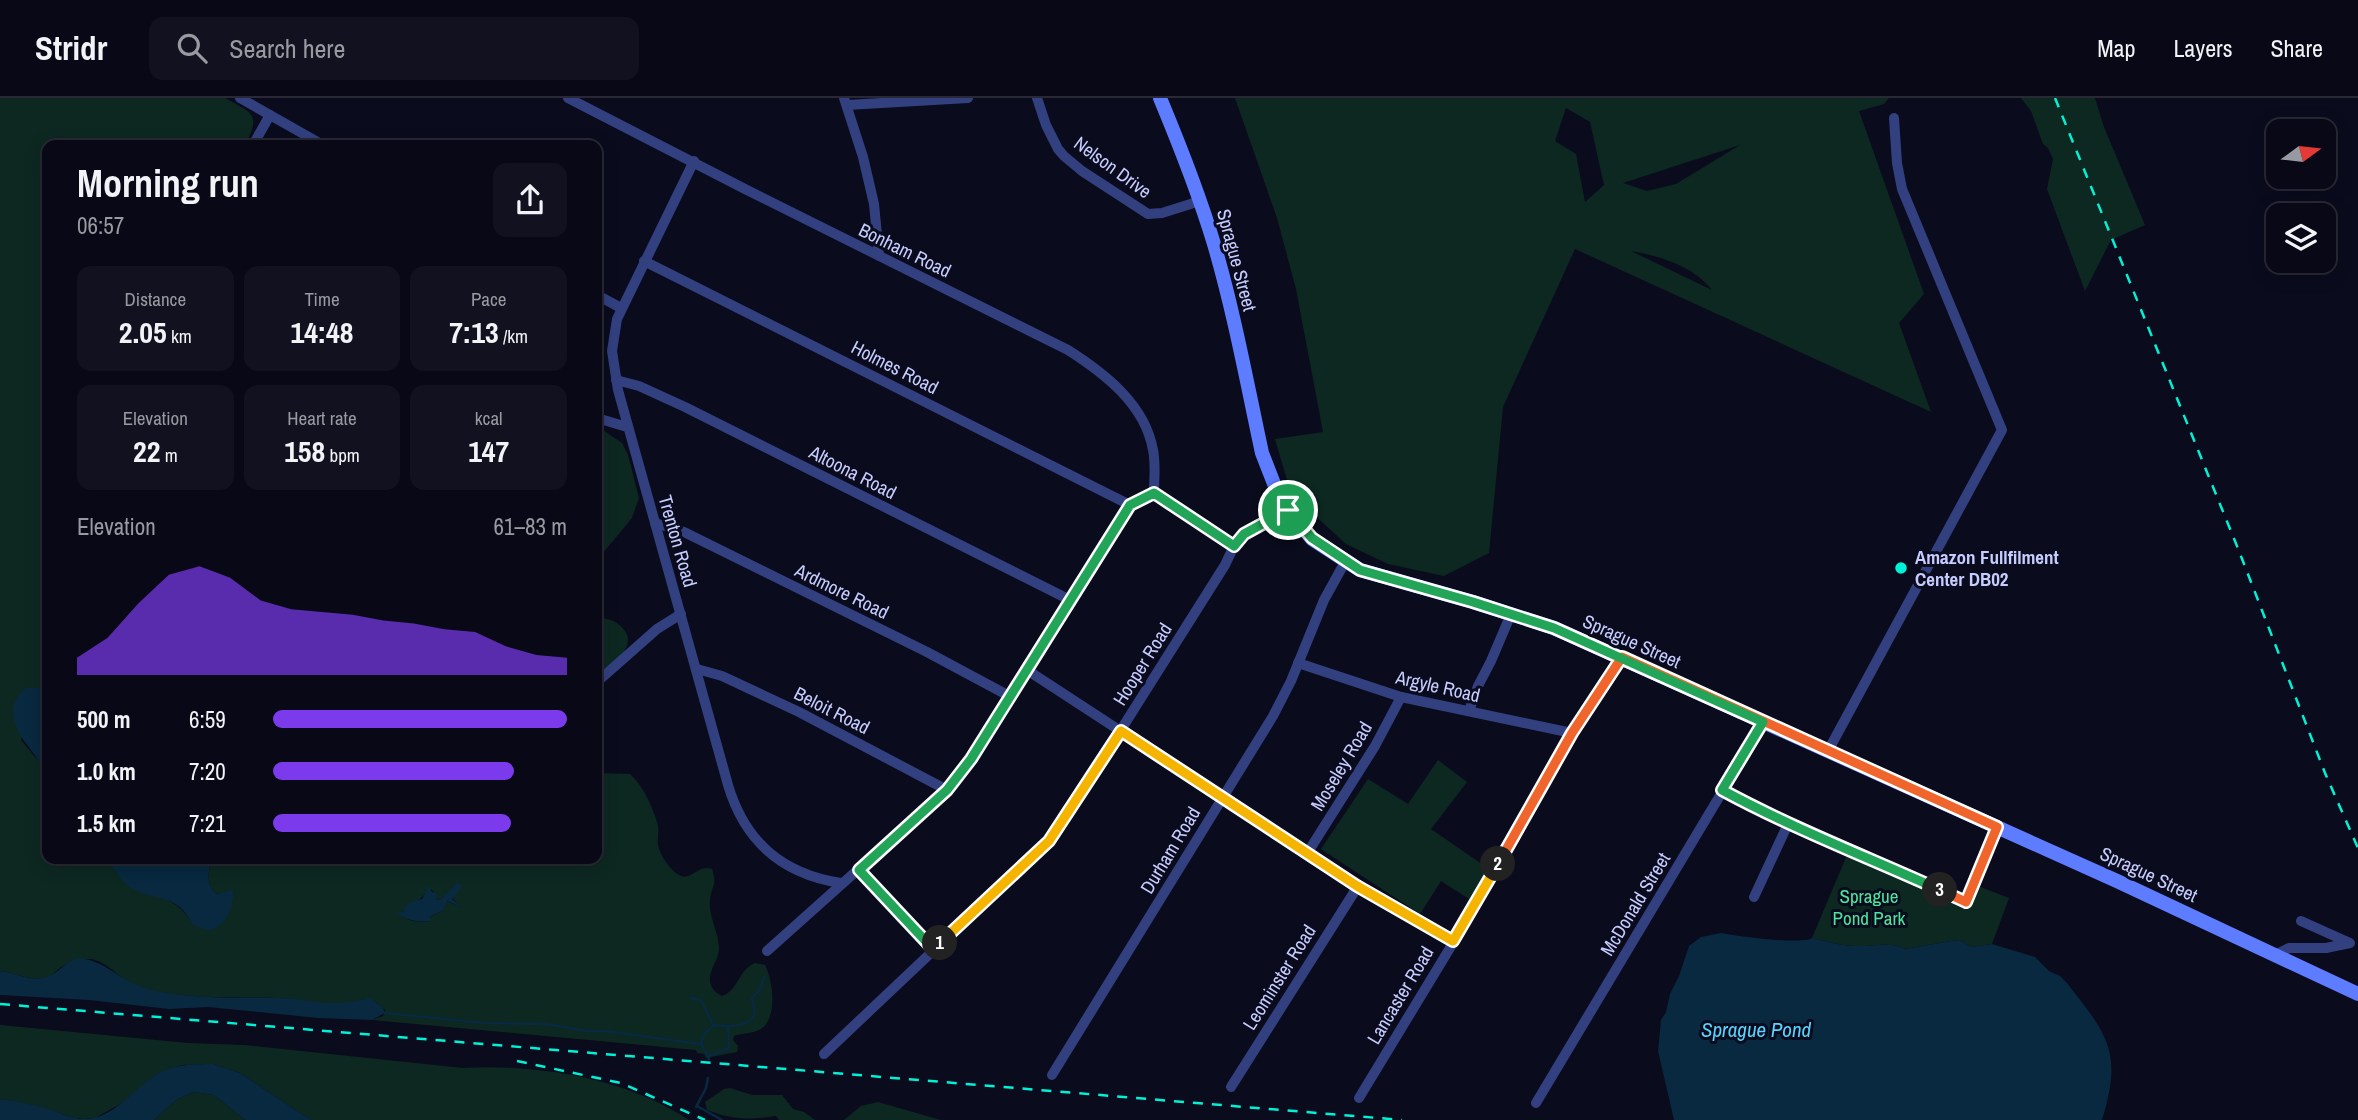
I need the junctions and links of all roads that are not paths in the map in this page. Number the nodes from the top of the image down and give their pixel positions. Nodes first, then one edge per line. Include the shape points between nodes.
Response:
1 (240, 98) edge
2 (568, 98) edge
3 (968, 98) edge
4 (1037, 98) edge
5 (1160, 98) edge
6 (846, 101) edge
7 (270, 115) junction
8 (1894, 118) dead end
9 (256, 140) edge
10 (314, 140) edge
11 (694, 161) junction
12 (1200, 201) junction
13 (879, 257) junction
14 (644, 261) junction
15 (602, 298) edge
16 (621, 308) junction
17 (616, 380) junction
18 (602, 420) edge
19 (627, 427) junction
20 (1154, 493) junction
21 (1130, 505) junction
22 (1288, 510) junction
23 (655, 523) junction
24 (1234, 546) junction
25 (1345, 562) junction
26 (1072, 601) junction
27 (681, 614) junction
28 (1511, 614) junction
29 (1622, 657) junction
30 (1298, 663) junction
31 (697, 669) junction
32 (1027, 670) junction
33 (602, 678) edge
34 (1011, 697) junction
35 (1401, 697) junction
36 (1469, 711) junction
37 (1763, 722) junction
38 (1121, 731) junction
39 (1572, 733) junction
40 (1828, 751) junction
41 (947, 790) junction
42 (1722, 790) junction
43 (1222, 798) junction
44 (1788, 824) junction
45 (1997, 827) junction
46 (1308, 852) junction
47 (859, 870) junction
48 (841, 883) junction
49 (1357, 886) junction
50 (1755, 897) dead end
51 (2301, 921) dead end
52 (1453, 941) junction
53 (933, 949) junction
54 (766, 951) dead end
55 (2275, 955) junction
56 (2358, 994) edge
57 (824, 1054) dead end
58 (1052, 1075) dead end
59 (1231, 1087) dead end
60 (1359, 1098) dead end
61 (1536, 1103) dead end

1 - 7 street
2 - 11 street, Bonham Road
3 - 6 street
4 - 12 street, Nelson Drive via 1064,156 1148,214
5 - 12 main road, Sprague Street
6 - 13 street via 874,204
7 - 9 street
7 - 10 street
8 - 40 street via 1902,189 2002,430
11 - 13 street, Bonham Road
11 - 14 street, Trenton Road
12 - 22 main road, Sprague Street via 1227,293 1262,453
13 - 20 street, Bonham Road via 1093,366 1117,387 1150,436
14 - 16 street, Trenton Road
14 - 21 street, Holmes Road
15 - 16 street
16 - 17 street, Trenton Road via 612,339
17 - 19 street, Trenton Road
17 - 26 street, Altoona Road via 696,412
18 - 19 street
19 - 23 street, Trenton Road
20 - 21 street
20 - 24 street
21 - 26 street
22 - 24 street, Hooper Road via 1244,534
22 - 25 main road, Sprague Street via 1312,538
23 - 27 street, Trenton Road
23 - 34 street, Ardmore Road via 684,531
24 - 38 street, Hooper Road
25 - 28 main road, Sprague Street
25 - 30 street, Durham Road
26 - 32 street
27 - 31 street, Trenton Road
27 - 33 street
28 - 29 main road, Sprague Street
28 - 36 street
29 - 37 main road, Sprague Street
29 - 39 street, Lancaster Road
30 - 35 street, Argyle Road
30 - 43 street, Durham Road via 1273,716
31 - 41 street, Beloit Road via 799,712
31 - 48 street, Trenton Road via 730,793 746,828 784,863
32 - 34 street
32 - 38 street
34 - 41 street
35 - 36 street, Argyle Road
35 - 46 street, Moseley Road
36 - 39 street, Argyle Road
37 - 40 main road, Sprague Street
37 - 42 street, McDonald Street
38 - 43 street
38 - 53 street, Hooper Road via 1049,841
39 - 52 street, Lancaster Road
40 - 45 main road, Sprague Street
41 - 47 street
42 - 44 street
42 - 61 street, McDonald Street
43 - 46 street
43 - 58 street, Durham Road
44 - 45 street via 1966,902
44 - 50 street
45 - 55 main road, Sprague Street
46 - 49 street
47 - 48 street
47 - 53 street
48 - 54 street
49 - 52 street
49 - 59 street, Leominster Road
51 - 55 street via 2350,943 2289,948
52 - 60 street, Lancaster Road
53 - 57 street, Hooper Road
55 - 56 main road, Sprague Street

